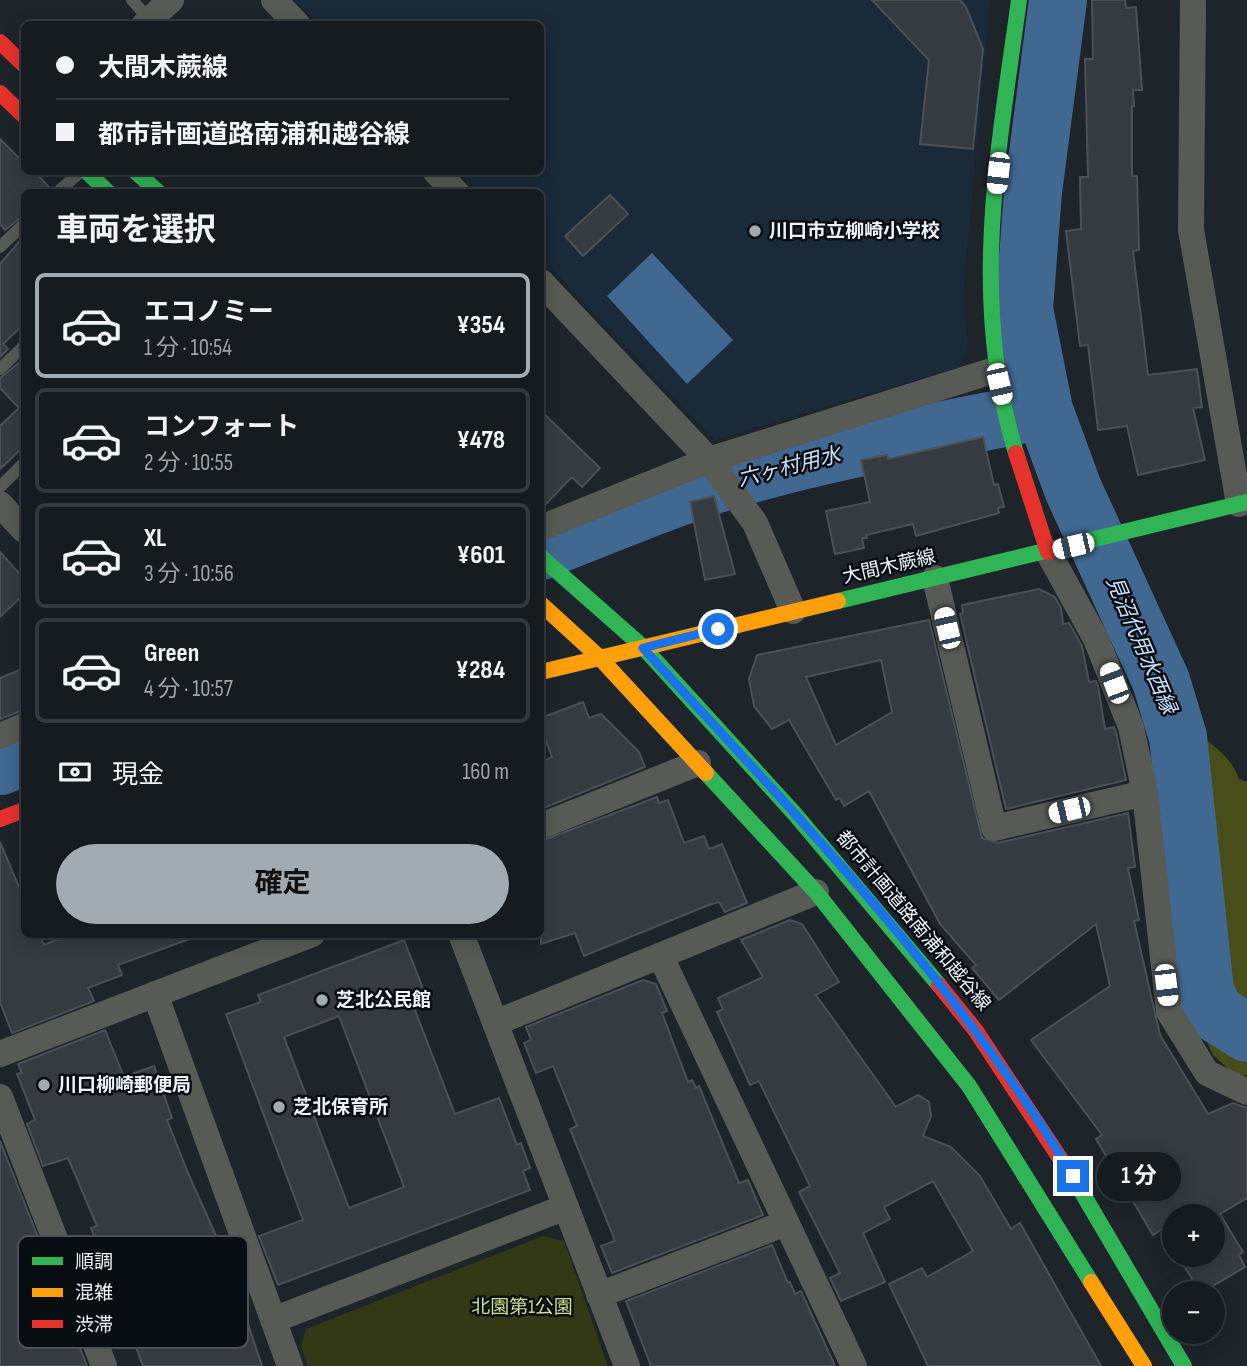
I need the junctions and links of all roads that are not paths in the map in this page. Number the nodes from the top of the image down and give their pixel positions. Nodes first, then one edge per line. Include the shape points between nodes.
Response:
1 (132, 0) edge
2 (171, 0) edge
3 (274, 0) edge
4 (1019, 0) edge
5 (1193, 0) edge
6 (146, 21) edge
7 (148, 21) edge
8 (294, 21) edge
9 (0, 42) edge
10 (21, 62) edge
11 (0, 93) edge
12 (15, 112) edge
13 (77, 175) edge
14 (90, 175) edge
15 (139, 175) edge
16 (439, 175) edge
17 (61, 189) edge
18 (105, 189) edge
19 (155, 189) edge
20 (453, 189) edge
21 (21, 227) edge
22 (0, 247) edge
23 (544, 285) edge
24 (21, 348) edge
25 (0, 369) edge
26 (995, 370) junction
27 (714, 465) junction
28 (21, 466) edge
29 (0, 487) edge
30 (1243, 503) edge
31 (0, 504) edge
32 (21, 527) edge
33 (544, 527) edge
34 (1061, 549) junction
35 (544, 560) edge
36 (935, 578) junction
37 (544, 607) edge
38 (793, 611) junction
39 (643, 648) junction
40 (600, 658) junction
41 (544, 671) edge
42 (21, 727) edge
43 (0, 736) edge
44 (698, 763) junction
45 (1145, 793) junction
46 (21, 811) edge
47 (0, 819) edge
48 (544, 825) edge
49 (816, 892) junction
50 (302, 938) edge
51 (463, 938) edge
52 (661, 957) junction
53 (155, 994) junction
54 (495, 1023) junction
55 (0, 1054) edge
56 (1247, 1092) edge
57 (0, 1097) edge
58 (566, 1207) junction
59 (786, 1223) junction
60 (54, 1236) edge
61 (243, 1236) edge
62 (248, 1251) edge
63 (600, 1295) junction
64 (273, 1320) junction
65 (97, 1348) edge
66 (104, 1366) edge
67 (290, 1366) edge
68 (627, 1366) edge
69 (854, 1366) edge
70 (1144, 1366) edge
71 (1184, 1366) edge

1 - 6 lane
2 - 7 street
3 - 8 street
4 - 26 street via 991,237 989,291
5 - 30 street via 1191,230
9 - 10 street
11 - 12 street
13 - 17 lane
14 - 18 street
15 - 19 street
16 - 20 street
21 - 22 lane
23 - 27 street
24 - 25 lane
26 - 27 street
26 - 34 street via 1012,434
27 - 33 street
27 - 38 street via 767,548
28 - 29 lane
30 - 34 street, 大間木蕨線
31 - 32 street
34 - 36 street, 大間木蕨線
34 - 45 street via 1131,727
35 - 39 street, 都市計画道路南浦和越谷線
36 - 38 street, 大間木蕨線
36 - 45 street via 994,828
37 - 40 street
38 - 39 street, 大間木蕨線
39 - 40 street, 大間木蕨線
39 - 71 street, 都市計画道路南浦和越谷線 via 812,833 976,1031 1059,1153
40 - 41 street, 大間木蕨線
40 - 44 street
42 - 43 street
44 - 48 street
44 - 49 street
45 - 56 street via 1169,1012 1207,1073
46 - 47 street
49 - 52 street
49 - 70 street via 969,1086
50 - 53 street
51 - 54 street
52 - 54 street
52 - 59 street
53 - 55 street
53 - 61 street
54 - 58 street
57 - 60 street
58 - 63 street
58 - 64 street
59 - 63 street
59 - 69 street
62 - 64 street
63 - 68 street
64 - 67 street
65 - 66 street

